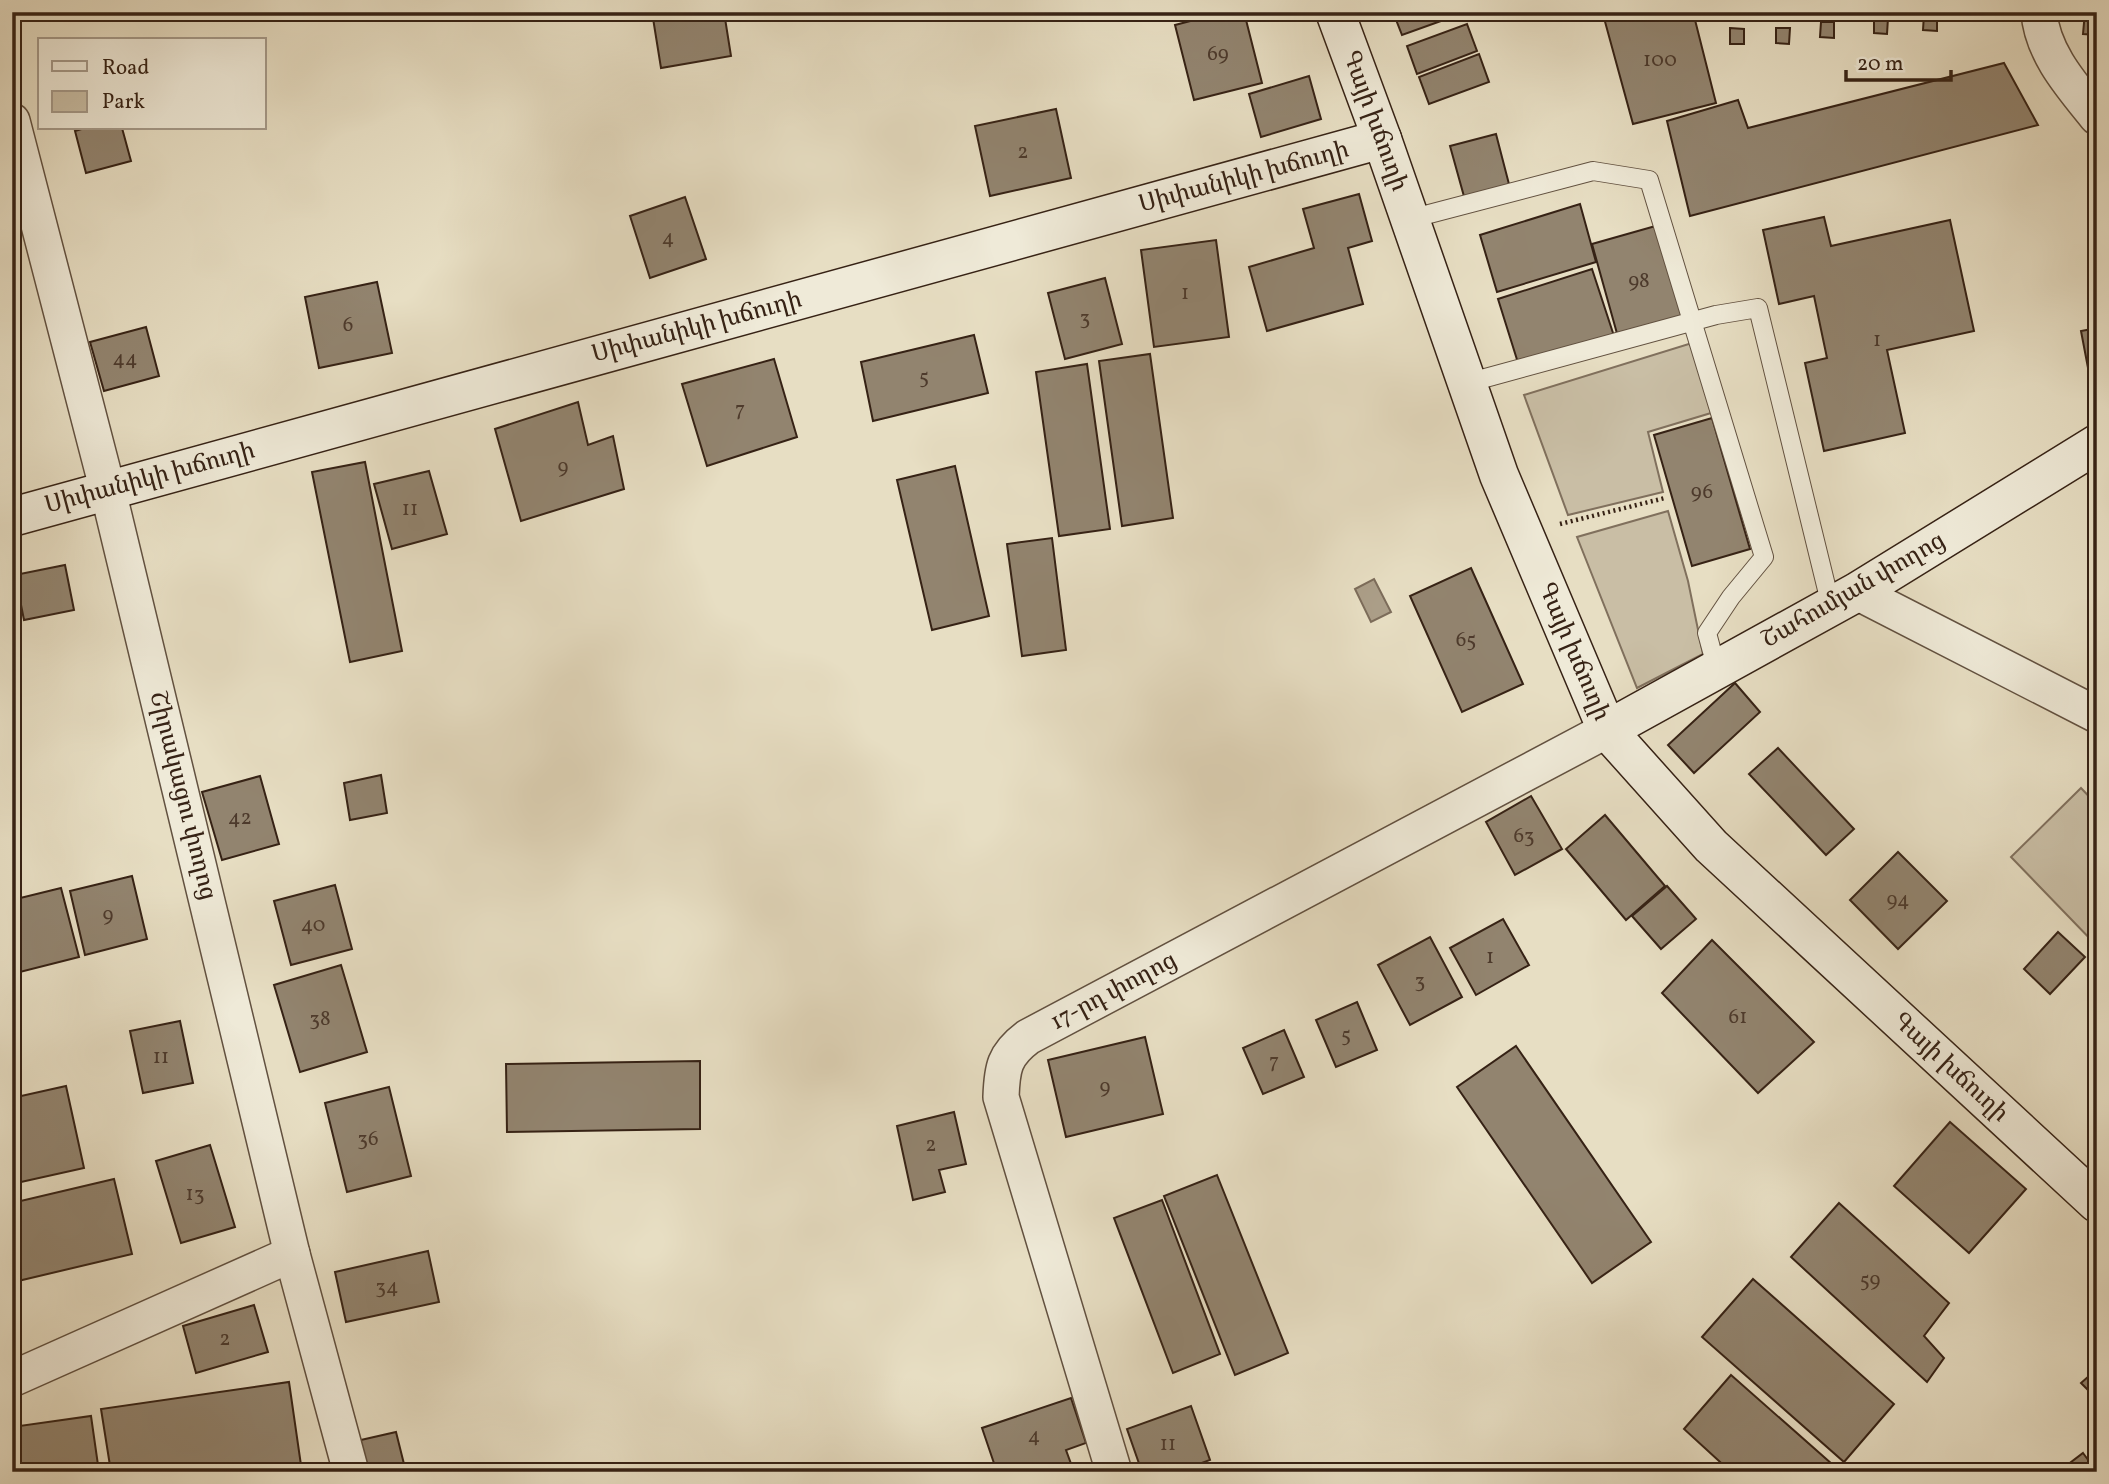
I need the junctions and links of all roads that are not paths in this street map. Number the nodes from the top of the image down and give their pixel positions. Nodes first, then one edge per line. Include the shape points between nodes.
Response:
1 (1335, 12) edge
2 (2039, 12) edge
3 (2097, 117) edge
4 (12, 121) edge
5 (1382, 139) junction
6 (1409, 219) junction
7 (1694, 321) junction
8 (1467, 383) junction
9 (2097, 444) edge
10 (108, 491) junction
11 (12, 517) edge
12 (1844, 599) junction
13 (1717, 670) junction
14 (2097, 715) edge
15 (1607, 730) junction
16 (2097, 1203) edge
17 (292, 1254) junction
18 (12, 1379) edge
19 (351, 1472) edge
20 (1114, 1472) edge

1 - 5 main road, Գայի խճուղի
2 - 3 street via 2061,73
4 - 10 street, Շիրակացու փողոց
5 - 6 main road, Գայի խճուղի
5 - 10 main road, Սիփանիկի խճուղի
6 - 7 lane via 1593,171 1649,180
6 - 8 main road, Գայի խճուղի
7 - 8 lane
7 - 12 lane via 1758,308
7 - 13 lane via 1764,557 1707,633
8 - 15 main road, Գայի խճուղի via 1499,475
9 - 12 main road, Շահումյան փողոց
10 - 11 main road, Սիփանիկի խճուղի
10 - 17 street, Շիրակացու փողոց
12 - 13 main road, Շահումյան փողոց
12 - 14 street
13 - 15 main road, Շահումյան փողոց
15 - 16 main road, Գայի խճուղի via 1711,846
15 - 20 street, 17-րդ փողոց via 1011,1050 1002,1072 1001,1097
17 - 18 street
17 - 19 street, Շիրակացու փողոց

